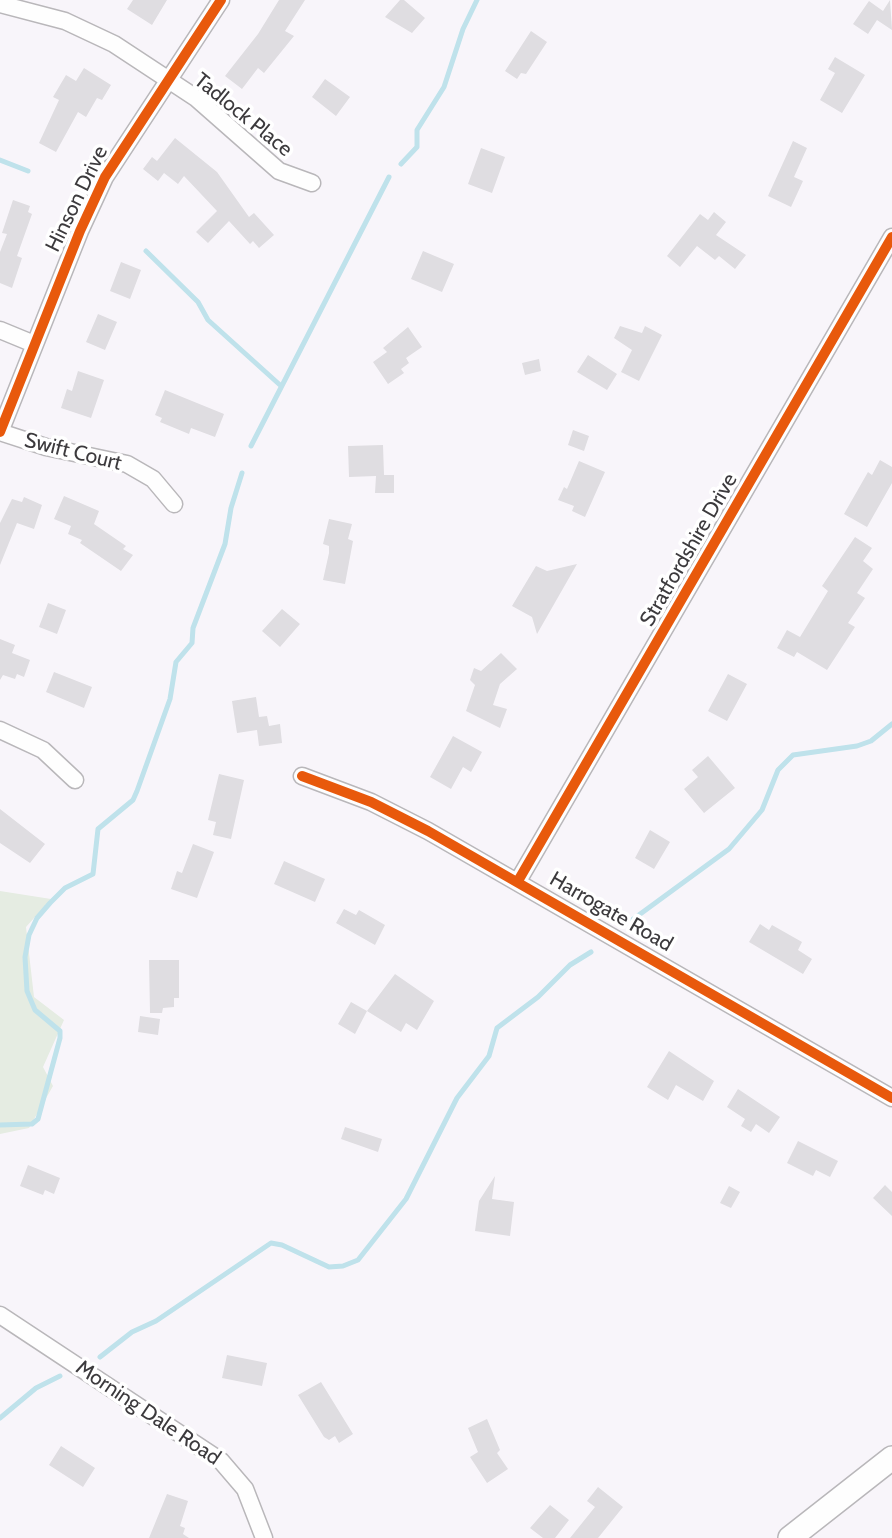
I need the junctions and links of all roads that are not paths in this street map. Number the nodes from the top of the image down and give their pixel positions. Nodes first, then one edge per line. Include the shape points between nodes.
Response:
1 (221, 0) edge
2 (0, 4) edge
3 (169, 80) junction
4 (312, 183) dead end
5 (892, 237) edge
6 (0, 330) edge
7 (34, 344) junction
8 (0, 432) edge
9 (174, 504) dead end
10 (0, 730) edge
11 (302, 776) dead end
12 (75, 780) dead end
13 (518, 881) junction
14 (892, 1098) edge
15 (0, 1315) edge
16 (892, 1458) edge
17 (264, 1538) edge
18 (790, 1538) edge

1 - 3 street, Hinson Drive
2 - 3 street, Tadlock Place via 86,29
3 - 4 street, Tadlock Place via 279,171
3 - 7 street, Hinson Drive via 105,177
5 - 13 street, Stratfordshire Drive
6 - 7 street
7 - 8 street, Hinson Drive
8 - 9 street, Swift Court via 127,464 153,479
10 - 12 street via 43,750
11 - 13 street, Harrogate Road via 371,802
13 - 14 street, Harrogate Road
15 - 17 street, Morning Dale Road via 221,1461 245,1489
16 - 18 main road

